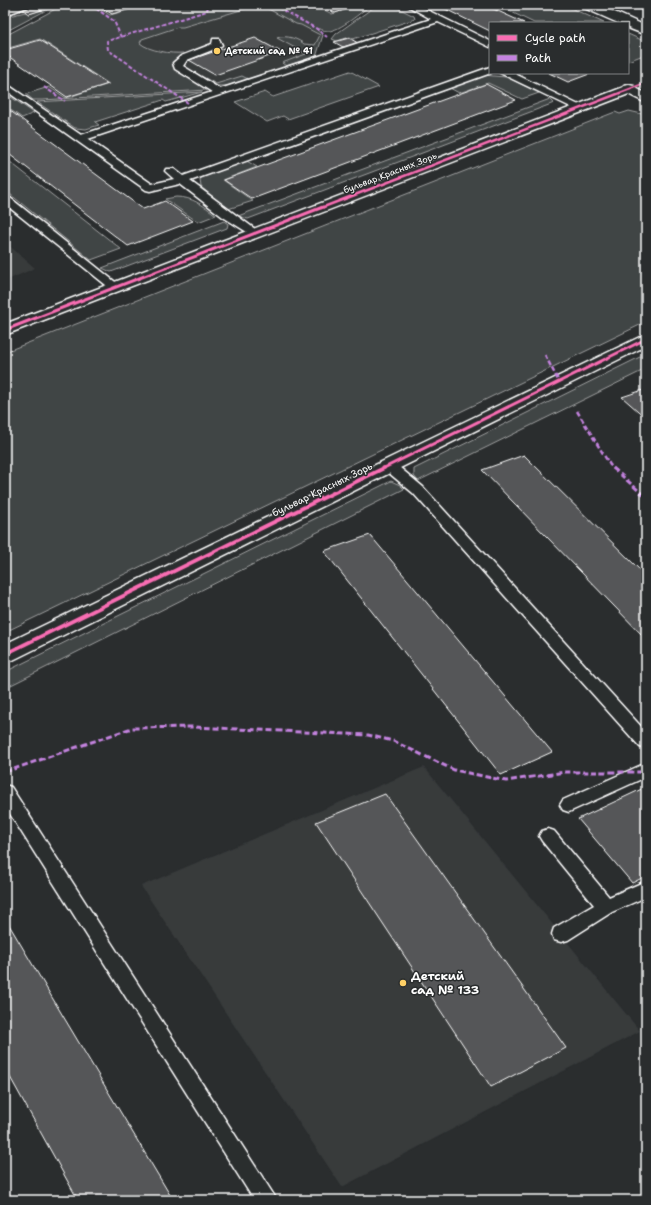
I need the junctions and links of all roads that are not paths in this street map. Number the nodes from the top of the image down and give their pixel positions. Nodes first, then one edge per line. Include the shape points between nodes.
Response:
1 (29, 5) edge
2 (410, 5) edge
3 (589, 5) edge
4 (5, 12) edge
5 (438, 19) junction
6 (626, 22) edge
7 (629, 23) edge
8 (646, 31) edge
9 (216, 41) dead end
10 (489, 44) edge
11 (475, 63) dead end
12 (489, 70) edge
13 (489, 70) edge
14 (507, 74) edge
15 (646, 83) edge
16 (5, 86) edge
17 (629, 90) junction
18 (219, 92) junction
19 (646, 99) edge
20 (580, 108) junction
21 (79, 139) junction
22 (170, 171) dead end
23 (180, 181) junction
24 (5, 199) edge
25 (255, 234) junction
26 (114, 287) junction
27 (5, 330) edge
28 (646, 339) edge
29 (388, 465) junction
30 (5, 654) edge
31 (646, 743) edge
32 (646, 770) edge
33 (5, 792) edge
34 (569, 805) dead end
35 (548, 836) dead end
36 (646, 889) edge
37 (606, 907) junction
38 (561, 934) dead end
39 (266, 1200) edge

1 - 4 lane
2 - 5 lane
3 - 6 street
5 - 10 lane
5 - 18 lane
7 - 8 street
9 - 18 lane via 217,45 184,58 178,67
11 - 12 lane
13 - 23 lane
14 - 20 lane
15 - 17 street, бульвар Красных Зорь
16 - 21 lane
17 - 19 street
17 - 20 street, бульвар Красных Зорь
18 - 21 lane
20 - 25 street, бульвар Красных Зорь
21 - 23 lane via 150,188
22 - 23 lane
23 - 25 lane
24 - 26 lane
25 - 26 street, бульвар Красных Зорь
26 - 27 street, бульвар Красных Зорь
28 - 29 street, бульвар Красных Зорь
29 - 30 street, бульвар Красных Зорь
29 - 31 lane via 418,490
32 - 34 lane
33 - 39 lane
35 - 37 lane
36 - 37 lane
37 - 38 lane

